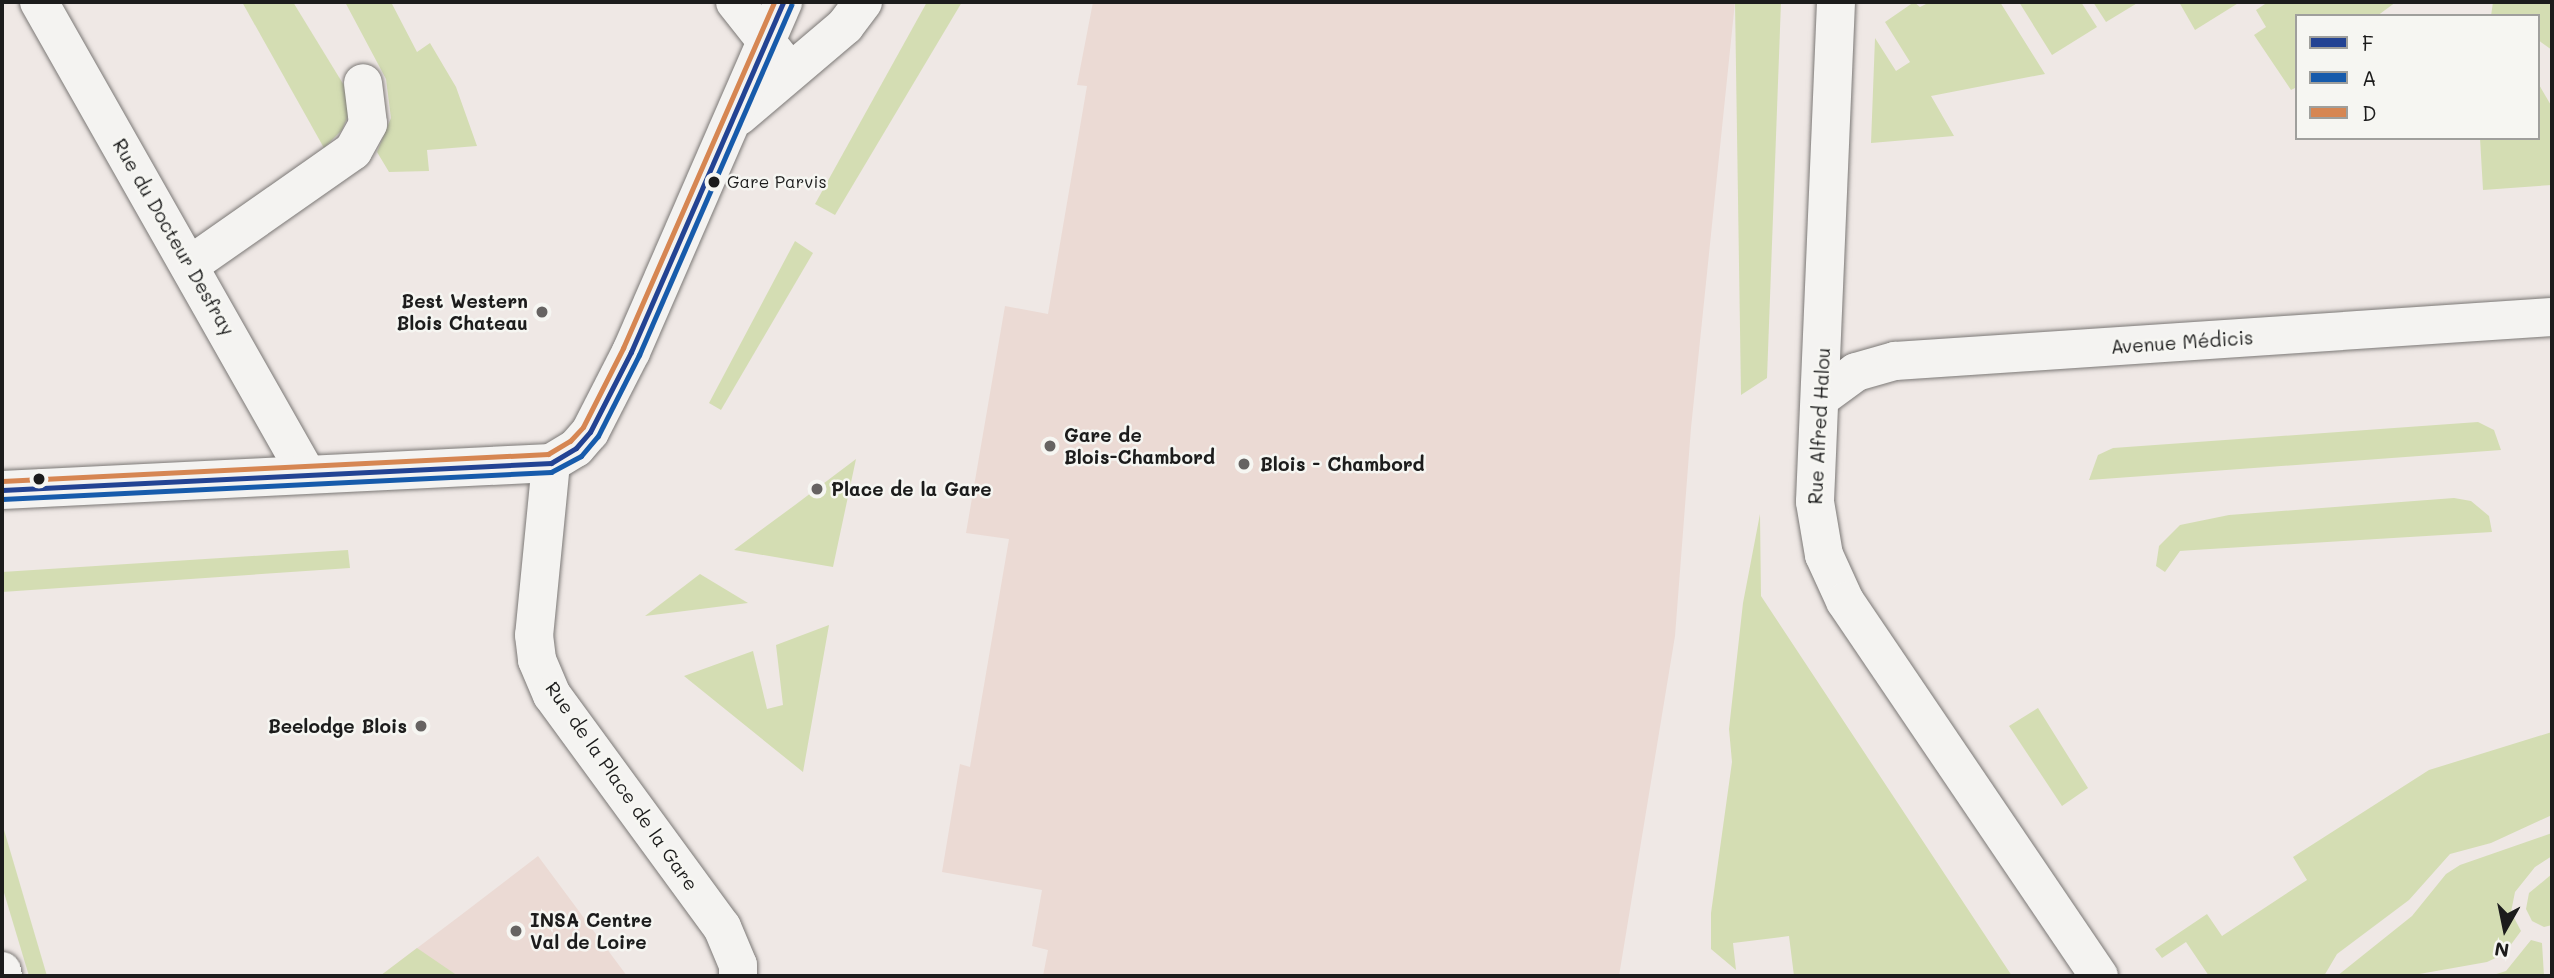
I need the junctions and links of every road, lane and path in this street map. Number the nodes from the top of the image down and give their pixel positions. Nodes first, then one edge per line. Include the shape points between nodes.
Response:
1 (39, 2) edge
2 (735, 2) edge
3 (783, 2) edge
4 (863, 2) edge
5 (1836, 2) edge
6 (766, 42) junction
7 (790, 72) junction
8 (363, 83) dead end
9 (734, 120) junction
10 (190, 265) junction
11 (2552, 317) edge
12 (1822, 397) junction
13 (551, 463) junction
14 (306, 473) junction
15 (2, 490) edge
16 (2, 971) edge
17 (4, 976) edge
18 (738, 976) edge
19 (2099, 976) edge

1 - 10 street, Rue du Docteur Desfray
2 - 6 street
3 - 6 street
4 - 7 street via 845,26
5 - 12 street, Rue Alfred Halou
6 - 7 street
6 - 9 street
7 - 9 street
8 - 10 street via 368,124 352,151
9 - 13 street via 631,352 590,432 576,448
10 - 14 street, Rue du Docteur Desfray
11 - 12 street, Avenue Médicis via 1895,361 1856,372
12 - 19 street, Rue Alfred Halou via 1815,518 1824,555 1845,601
13 - 14 street
13 - 18 street, Rue de la Place de la Gare via 534,635 537,660 552,695 722,927
14 - 15 street
16 - 17 street

